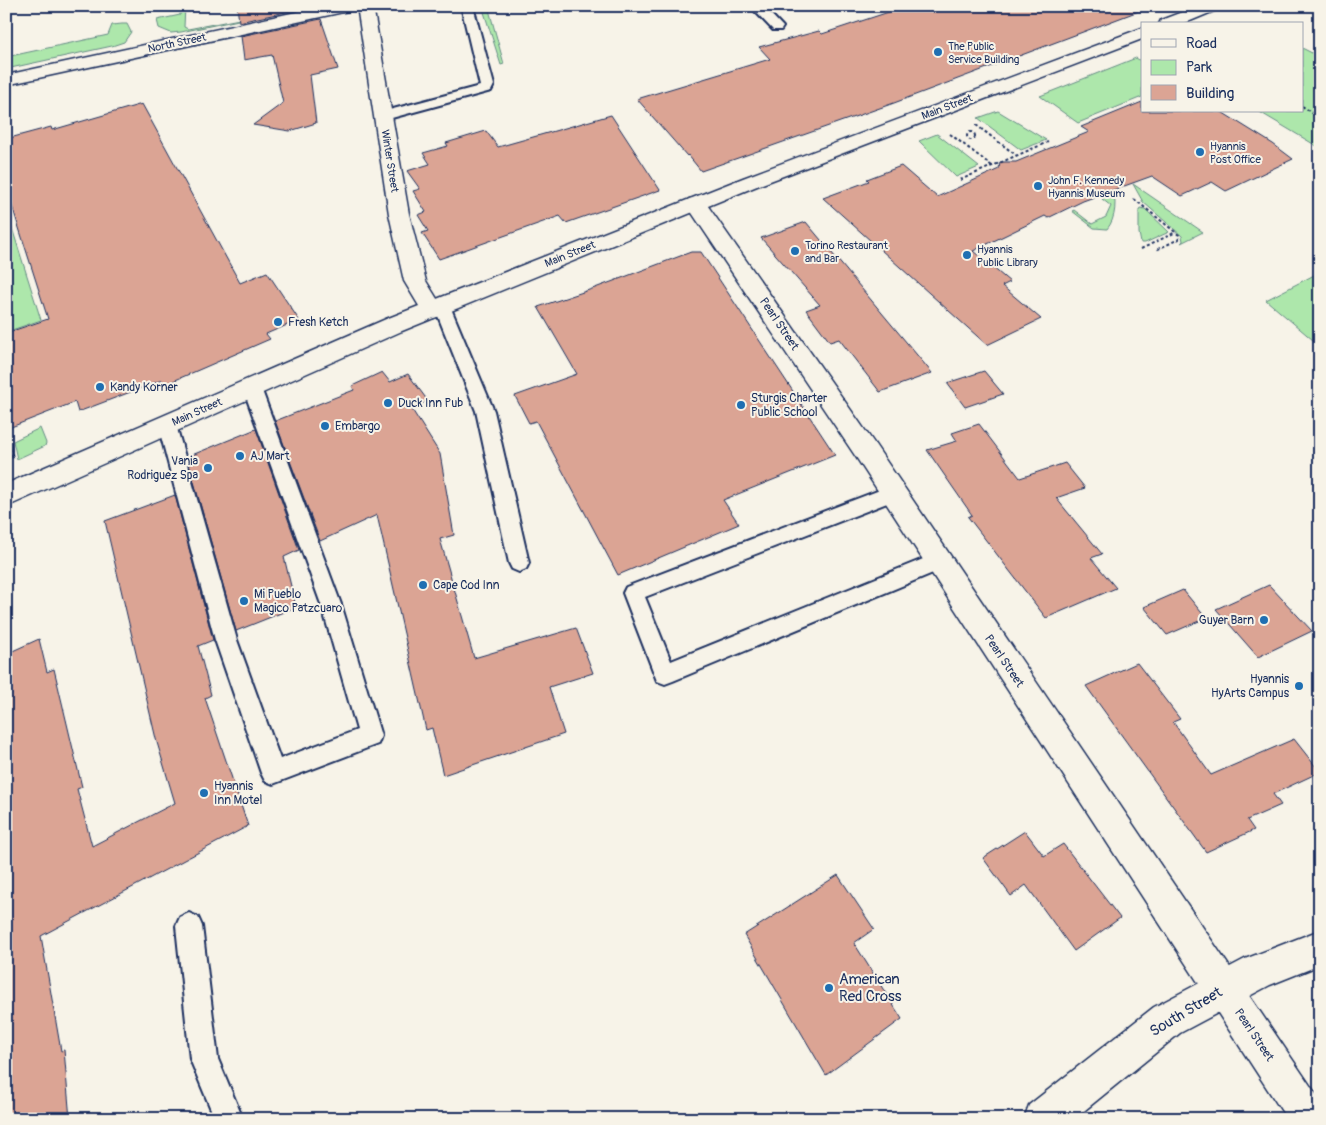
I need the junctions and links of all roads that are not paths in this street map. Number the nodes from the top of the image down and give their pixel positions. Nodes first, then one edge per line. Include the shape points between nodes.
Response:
1 (348, 6) edge
2 (365, 6) edge
3 (467, 6) edge
4 (756, 6) edge
5 (1213, 6) edge
6 (1172, 22) edge
7 (776, 27) dead end
8 (1141, 33) edge
9 (6, 80) edge
10 (383, 116) junction
11 (696, 204) junction
12 (438, 308) junction
13 (252, 388) junction
14 (167, 425) junction
15 (893, 493) junction
16 (6, 496) edge
17 (938, 562) junction
18 (519, 563) dead end
19 (189, 926) dead end
20 (1320, 947) edge
21 (1222, 989) junction
22 (1312, 1114) edge
23 (229, 1119) edge
24 (1042, 1119) edge

1 - 9 street, North Street
2 - 10 street, Winter Street
3 - 10 lane via 486,88
4 - 7 lane
5 - 6 street
8 - 11 street, Main Street
10 - 12 street, Winter Street via 399,214 415,281
11 - 12 street, Main Street
11 - 15 street, Pearl Street
12 - 13 street, Main Street
12 - 18 lane via 485,411
13 - 14 street, Main Street
13 - 14 lane via 332,606 370,736 273,773 226,640
14 - 16 street, Main Street
15 - 17 street, Pearl Street
15 - 17 lane via 632,593 665,674
17 - 21 street, Pearl Street
19 - 23 lane via 204,1059
20 - 21 street, South Street
21 - 22 street, Pearl Street
21 - 24 street, South Street via 1167,1020

